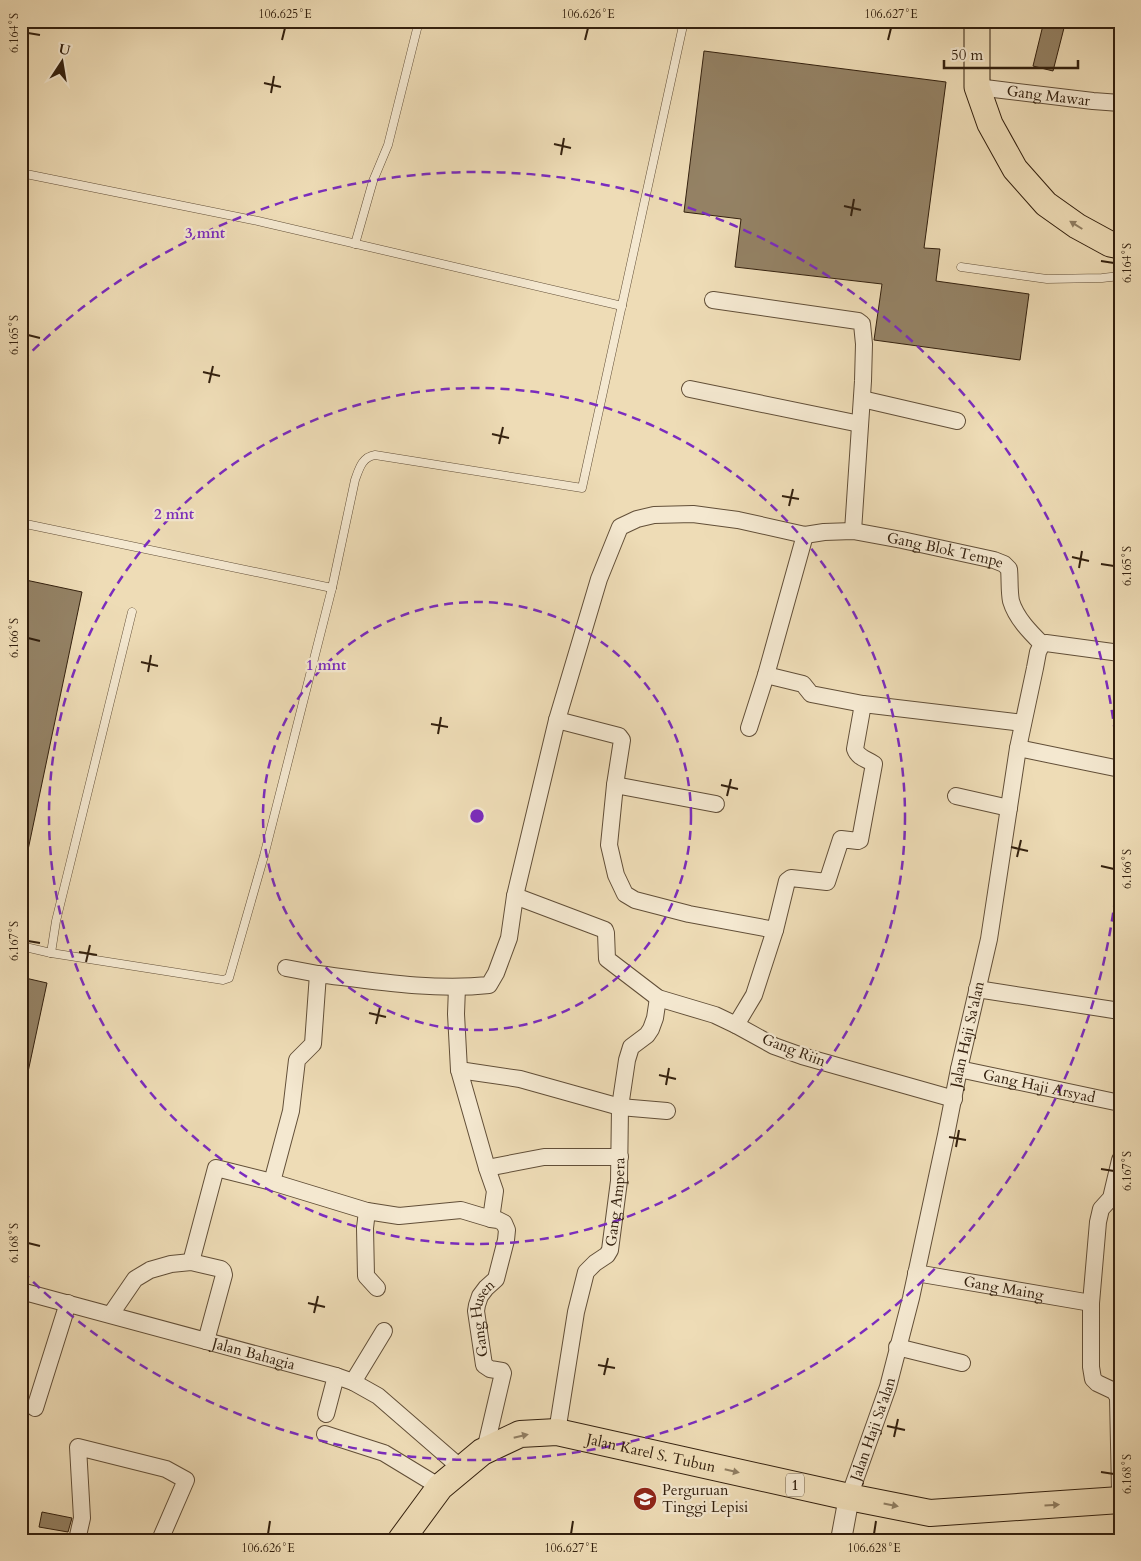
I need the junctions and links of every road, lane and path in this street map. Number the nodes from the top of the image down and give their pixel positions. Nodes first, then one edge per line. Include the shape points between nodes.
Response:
1 (419, 21) edge
2 (674, 21) edge
3 (977, 21) edge
4 (684, 22) edge
5 (977, 87) junction
6 (1120, 103) edge
7 (21, 173) edge
8 (355, 244) junction
9 (1120, 246) edge
10 (961, 267) dead end
11 (1120, 276) edge
12 (713, 300) dead end
13 (622, 306) junction
14 (690, 389) dead end
15 (862, 399) junction
16 (957, 421) dead end
17 (860, 424) junction
18 (21, 523) edge
19 (853, 531) junction
20 (805, 535) junction
21 (332, 588) junction
22 (132, 612) dead end
23 (1042, 644) junction
24 (1120, 653) edge
25 (766, 675) junction
26 (864, 704) junction
27 (557, 720) junction
28 (1023, 723) junction
29 (748, 728) dead end
30 (1018, 748) junction
31 (1120, 769) edge
32 (615, 785) junction
33 (956, 796) dead end
34 (716, 804) dead end
35 (1009, 808) junction
36 (515, 896) junction
37 (775, 930) junction
38 (21, 946) edge
39 (50, 953) junction
40 (286, 968) dead end
41 (318, 974) junction
42 (457, 987) junction
43 (977, 989) junction
44 (658, 998) junction
45 (1120, 1011) edge
46 (736, 1025) junction
47 (959, 1069) junction
48 (459, 1070) junction
49 (954, 1099) junction
50 (1120, 1103) edge
51 (620, 1107) junction
52 (667, 1111) dead end
53 (620, 1157) junction
54 (1120, 1160) edge
55 (487, 1168) junction
56 (272, 1182) junction
57 (366, 1211) junction
58 (491, 1219) junction
59 (191, 1262) junction
60 (916, 1273) junction
61 (377, 1288) dead end
62 (21, 1291) edge
63 (68, 1303) junction
64 (1091, 1303) junction
65 (111, 1314) junction
66 (384, 1331) dead end
67 (206, 1341) junction
68 (897, 1347) junction
69 (962, 1363) dead end
70 (336, 1376) junction
71 (353, 1382) junction
72 (35, 1408) dead end
73 (326, 1414) dead end
74 (557, 1432) junction
75 (325, 1434) dead end
76 (485, 1450) junction
77 (460, 1468) junction
78 (440, 1487) junction
79 (1120, 1491) edge
80 (849, 1497) junction
81 (1120, 1500) edge
82 (77, 1540) edge
83 (160, 1540) edge
84 (401, 1540) edge
85 (841, 1540) edge

1 - 8 lane via 388,146 373,181
2 - 4 lane
3 - 5 main road
4 - 13 lane
5 - 6 street, Gang Mawar
9 -> 5 main road via 1077,226 1046,204 1015,169 990,124
7 - 8 lane
8 - 13 lane
10 - 11 lane via 1047,279
12 - 15 street via 860,321 864,329
13 - 21 lane via 582,488 370,455 360,466 355,480
14 - 17 street
15 - 16 street
15 - 17 street
17 - 19 street
18 - 21 lane
19 - 20 street
19 - 23 street, Gang Blok Tempe via 970,554 1004,564 1009,569 1015,609
20 - 25 street
20 - 27 street via 738,520 692,514 654,515 620,526 599,579
21 - 39 lane via 264,856 229,978 223,980
22 - 39 lane
23 - 24 street
23 - 28 street, Jalan Haji Sa'alan
25 - 26 street via 803,684 811,694
25 - 29 street
26 - 28 street
26 - 37 street via 855,749 860,757 874,764 860,840 840,839 827,882 788,879
27 - 32 street via 619,736 622,745
27 - 36 street
28 - 30 street, Jalan Haji Sa'alan
30 - 31 street
30 - 35 street, Jalan Haji Sa'alan
32 - 34 street
32 - 37 street via 609,845 624,894 689,914
33 - 35 street
35 - 43 street, Jalan Haji Sa'alan via 989,939
36 - 42 street via 509,938 489,985
36 - 44 street via 605,930 607,959
37 - 46 street via 754,995
38 - 39 lane
40 - 41 street
41 - 42 street
41 - 56 street via 313,1044 297,1060 292,1111
42 - 48 street
43 - 45 street
43 - 47 street, Jalan Haji Sa'alan
44 - 46 street, Gang Riin via 715,1015
44 - 51 street, Gang Ampera via 651,1029 631,1048
46 - 49 street, Gang Riin via 774,1046 802,1056
47 - 49 street, Jalan Haji Sa'alan
47 - 50 street, Gang Haji Arsyad
48 - 51 street via 520,1079
48 - 55 street
49 - 60 street, Jalan Haji Sa'alan
51 - 52 street
51 - 53 street, Gang Ampera
53 - 55 street via 544,1157
53 - 74 street, Gang Ampera via 610,1250 586,1272 576,1312
54 - 64 street via 1112,1198 1099,1216
55 - 58 street via 495,1191
56 - 57 street
56 - 59 street via 216,1168
57 - 58 street via 399,1216 461,1210
57 - 61 street via 366,1276
58 - 76 street, Gang Husen via 504,1223 507,1230 496,1279 476,1305 484,1365 503,1373
59 - 65 street via 150,1270 134,1279
59 - 67 street via 224,1272
60 - 64 street, Gang Maing
60 - 68 street, Jalan Haji Sa'alan
62 - 63 street, Jalan Bahagia
63 - 65 street, Jalan Bahagia
63 - 72 street
64 - 79 street via 1091,1367 1094,1379 1118,1397
65 - 67 street, Jalan Bahagia
66 - 71 street
67 - 70 street, Jalan Bahagia
68 - 69 street
68 - 80 street, Jalan Haji Sa'alan via 888,1387
70 - 71 street, Jalan Bahagia
70 - 73 street
71 - 77 street, Jalan Bahagia via 378,1396
76 -> 74 highway, Jalan Karel S. Tubun / 1 via 520,1434
74 -> 80 highway, Jalan Karel S. Tubun / 1
75 - 78 street via 384,1453
76 - 77 highway, Jalan Karel S. Tubun / 1
77 - 78 highway, Jalan Karel S. Tubun / 1
78 - 84 highway, Jalan Karel S. Tubun / 1
80 -> 81 highway, Jalan Karel S. Tubun / 1 via 930,1513
80 - 85 street
82 - 83 street via 82,1518 78,1447 166,1469 186,1480

